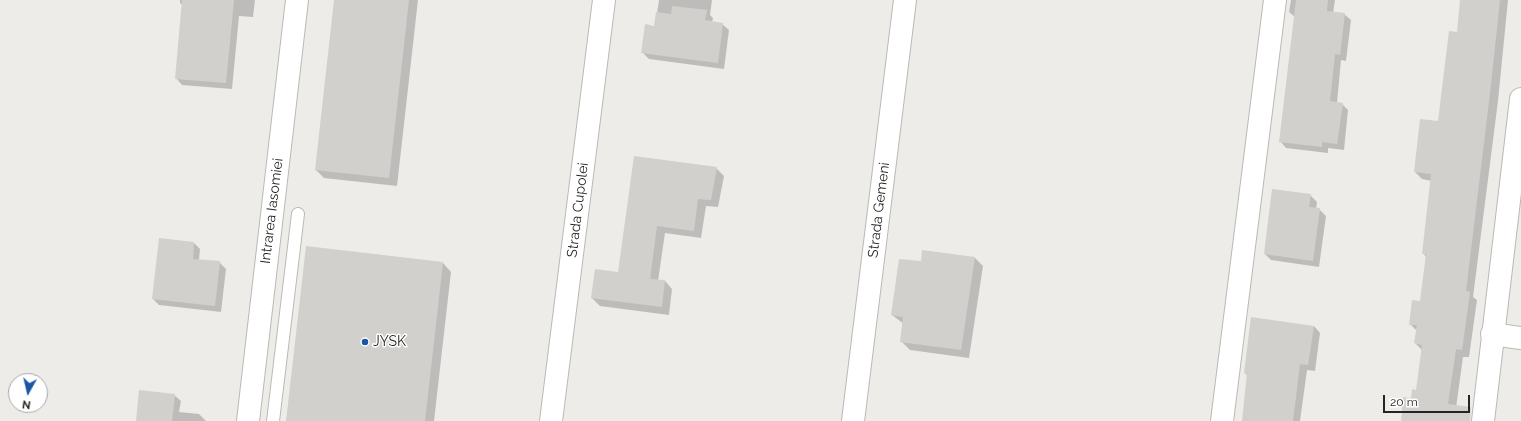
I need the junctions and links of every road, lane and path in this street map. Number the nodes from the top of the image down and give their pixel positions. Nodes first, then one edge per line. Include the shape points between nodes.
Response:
1 (297, 0) edge
2 (604, 0) edge
3 (905, 0) edge
4 (1275, 0) edge
5 (1521, 99) edge
6 (298, 214) dead end
7 (1492, 334) junction
8 (1521, 338) edge
9 (248, 421) edge
10 (273, 421) edge
11 (551, 421) edge
12 (853, 421) edge
13 (1222, 421) edge
14 (1483, 421) edge

1 - 9 street, Intrarea Iasomiei
2 - 11 street, Strada Cupolei
3 - 12 street, Strada Gemeni
4 - 13 street
5 - 7 street
6 - 10 lane
7 - 8 street
7 - 14 street

